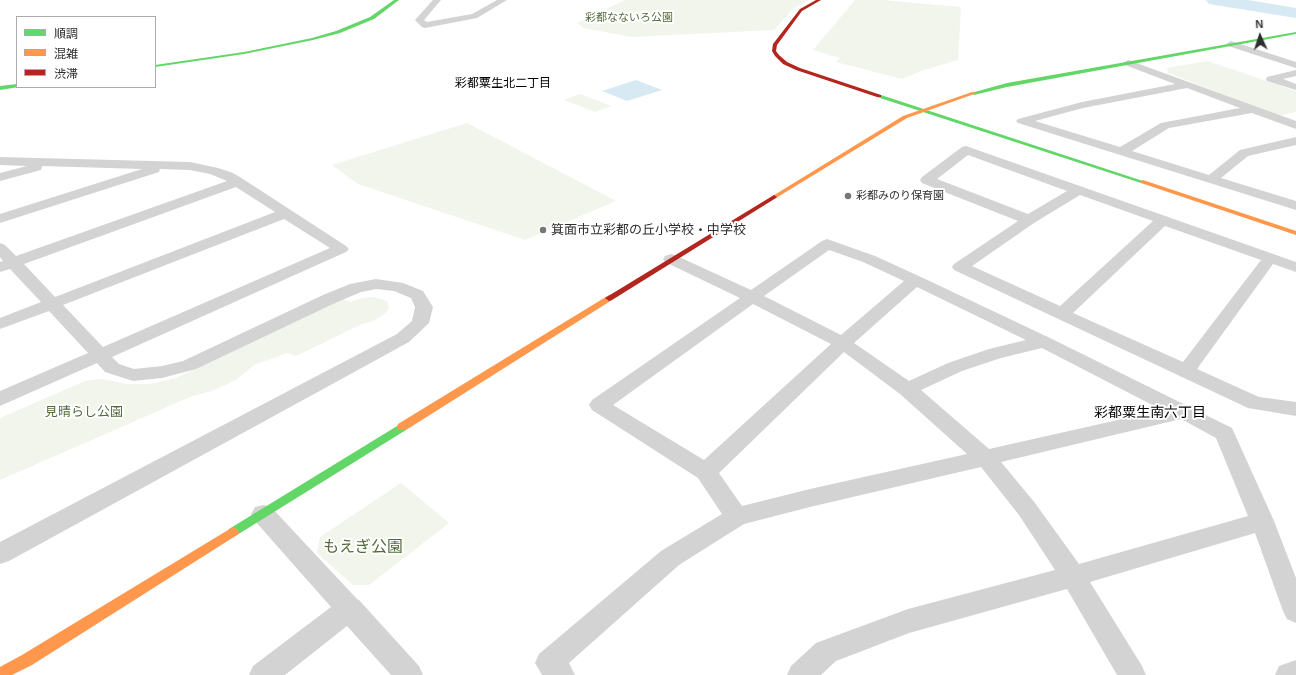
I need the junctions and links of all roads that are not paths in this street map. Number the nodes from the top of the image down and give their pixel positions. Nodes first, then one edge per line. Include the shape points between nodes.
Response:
1 (397, 0) edge
2 (437, 0) edge
3 (503, 0) edge
4 (819, 0) edge
5 (1296, 33) edge
6 (1231, 44) junction
7 (1128, 63) junction
8 (1296, 65) edge
9 (156, 66) edge
10 (1296, 73) edge
11 (1188, 85) junction
12 (16, 86) edge
13 (0, 88) edge
14 (1296, 88) edge
15 (1253, 109) junction
16 (925, 110) junction
17 (1296, 125) edge
18 (1296, 140) edge
19 (1123, 151) junction
20 (0, 160) edge
21 (51, 162) junction
22 (164, 166) junction
23 (0, 177) edge
24 (1212, 179) junction
25 (238, 182) junction
26 (1078, 190) junction
27 (1296, 206) edge
28 (286, 213) junction
29 (0, 219) edge
30 (1029, 220) junction
31 (1163, 220) junction
32 (1296, 233) edge
33 (0, 248) edge
34 (1270, 258) junction
35 (671, 259) junction
36 (7, 264) edge
37 (1296, 267) edge
38 (915, 280) junction
39 (752, 297) junction
40 (53, 303) junction
41 (1062, 314) junction
42 (0, 324) edge
43 (1044, 342) junction
44 (843, 343) junction
45 (101, 355) junction
46 (1186, 371) junction
47 (907, 389) junction
48 (0, 399) edge
49 (1296, 409) edge
50 (1182, 412) junction
51 (986, 458) junction
52 (706, 472) junction
53 (263, 514) junction
54 (737, 517) junction
55 (1262, 521) junction
56 (0, 554) edge
57 (1073, 576) junction
58 (350, 608) junction
59 (1296, 611) edge
60 (1296, 673) edge
61 (0, 674) edge
62 (263, 675) edge
63 (409, 675) edge
64 (561, 675) edge
65 (801, 675) edge
66 (1132, 675) edge
67 (1290, 675) edge

1 - 9 street via 372,18 313,39 244,53
2 - 3 street via 419,20 425,24 474,16
4 - 16 street via 801,10 775,46 777,56 798,69
5 - 6 street
6 - 7 street
6 - 8 street
7 - 11 street
7 - 16 street via 1000,86 968,94
10 - 14 street via 1271,79
11 - 15 street
11 - 19 street via 1076,107 1022,121
12 - 13 street
15 - 17 street
15 - 19 street via 1165,126
16 - 32 street
16 - 35 street via 905,117
18 - 24 street via 1244,153
19 - 24 street
20 - 21 street
21 - 22 street
21 - 23 street
22 - 25 street via 190,166 228,176
22 - 29 street
24 - 27 street
25 - 28 street
25 - 36 street
26 - 30 street
26 - 30 street via 966,150 927,180
26 - 31 street
28 - 40 street
28 - 45 street via 341,248
30 - 41 street via 960,267
31 - 34 street
31 - 41 street
33 - 36 street
34 - 37 street
34 - 46 street
35 - 39 street
35 - 53 street
36 - 40 street
38 - 39 street via 827,244
38 - 43 street
38 - 44 street
39 - 44 street
39 - 52 street via 599,406
40 - 42 street
40 - 45 street
41 - 46 street
43 - 47 street via 996,353 955,367
43 - 50 street
44 - 47 street
44 - 52 street
45 - 48 street
45 - 56 street via 112,368 132,375 162,372 189,365 329,299 356,288 376,284 397,287 418,295 424,307 420,323 403,338
46 - 49 street via 1255,403
47 - 51 street
50 - 51 street
50 - 55 street via 1225,433
51 - 54 street
51 - 57 street via 1027,509
52 - 54 street
53 - 58 street
53 - 61 street via 27,660
54 - 64 street via 670,558 549,663
55 - 57 street
55 - 59 street
57 - 65 street via 893,627 826,652
57 - 66 street
58 - 62 street
58 - 63 street
60 - 67 street

